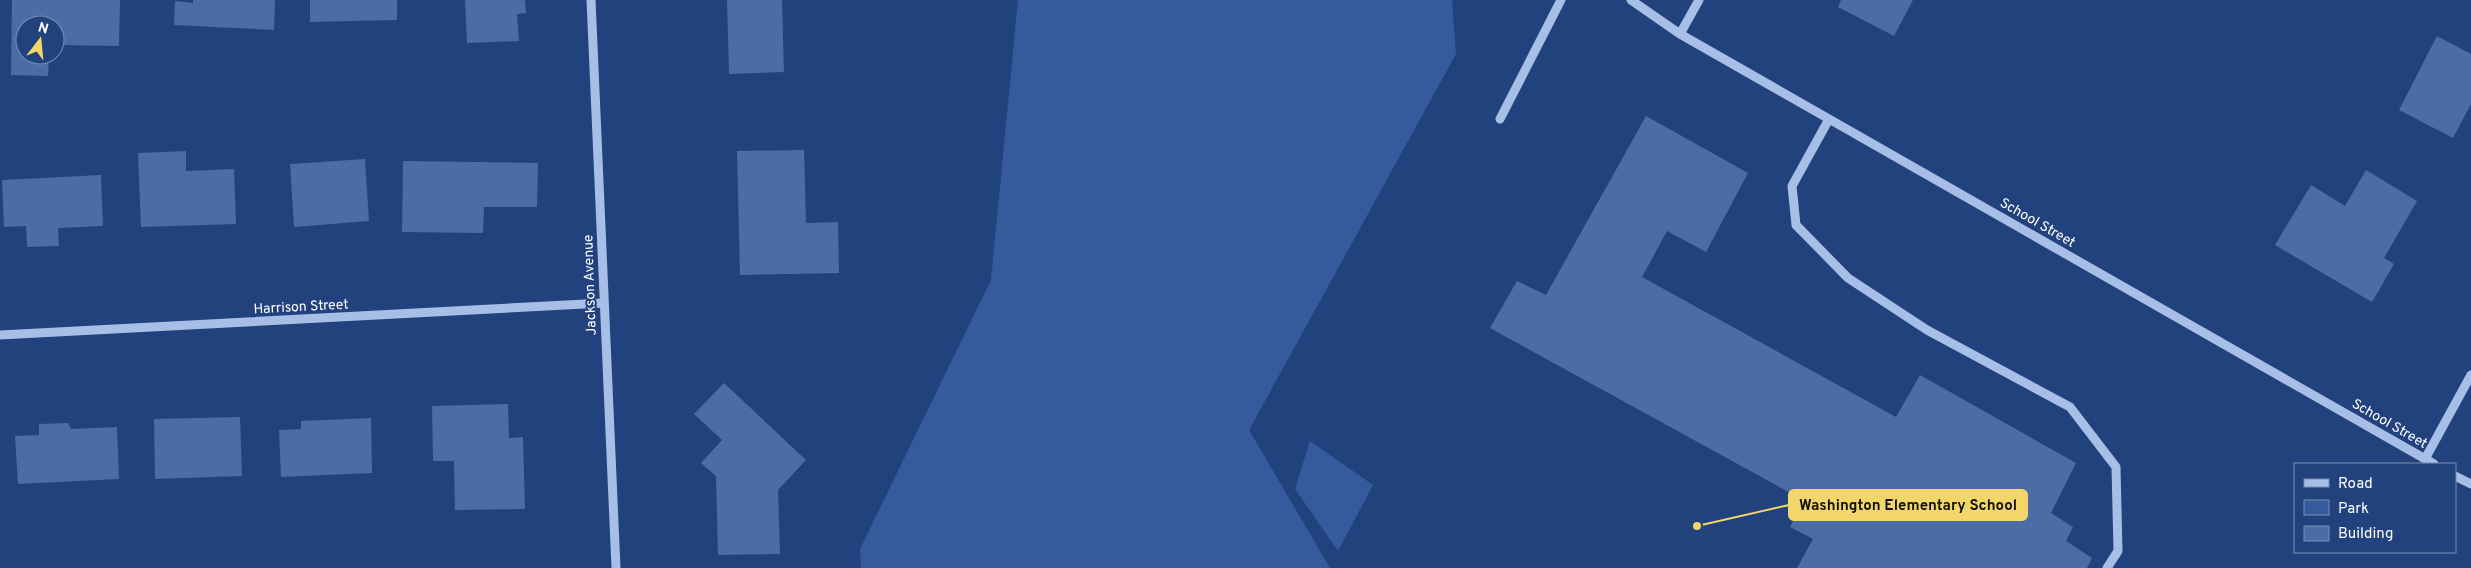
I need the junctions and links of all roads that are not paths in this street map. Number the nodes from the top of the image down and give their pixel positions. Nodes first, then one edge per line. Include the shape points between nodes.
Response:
1 (591, 0) edge
2 (1561, 0) edge
3 (1631, 0) edge
4 (1698, 0) edge
5 (1680, 34) junction
6 (1829, 118) junction
7 (1500, 119) dead end
8 (604, 303) junction
9 (0, 335) edge
10 (2471, 375) edge
11 (2424, 459) junction
12 (2432, 463) edge
13 (2456, 476) edge
14 (2471, 484) edge
15 (616, 568) edge
16 (2107, 568) edge

1 - 8 street, Jackson Avenue
2 - 7 street
3 - 5 street, School Street
4 - 5 street
5 - 6 street, School Street
6 - 11 street, School Street
6 - 16 street via 1792,186 1796,225 1848,278 1927,330 2070,407 2116,467 2118,551
8 - 9 street, Harrison Street
8 - 15 street, Jackson Avenue
10 - 11 street
11 - 12 street, School Street
13 - 14 street

